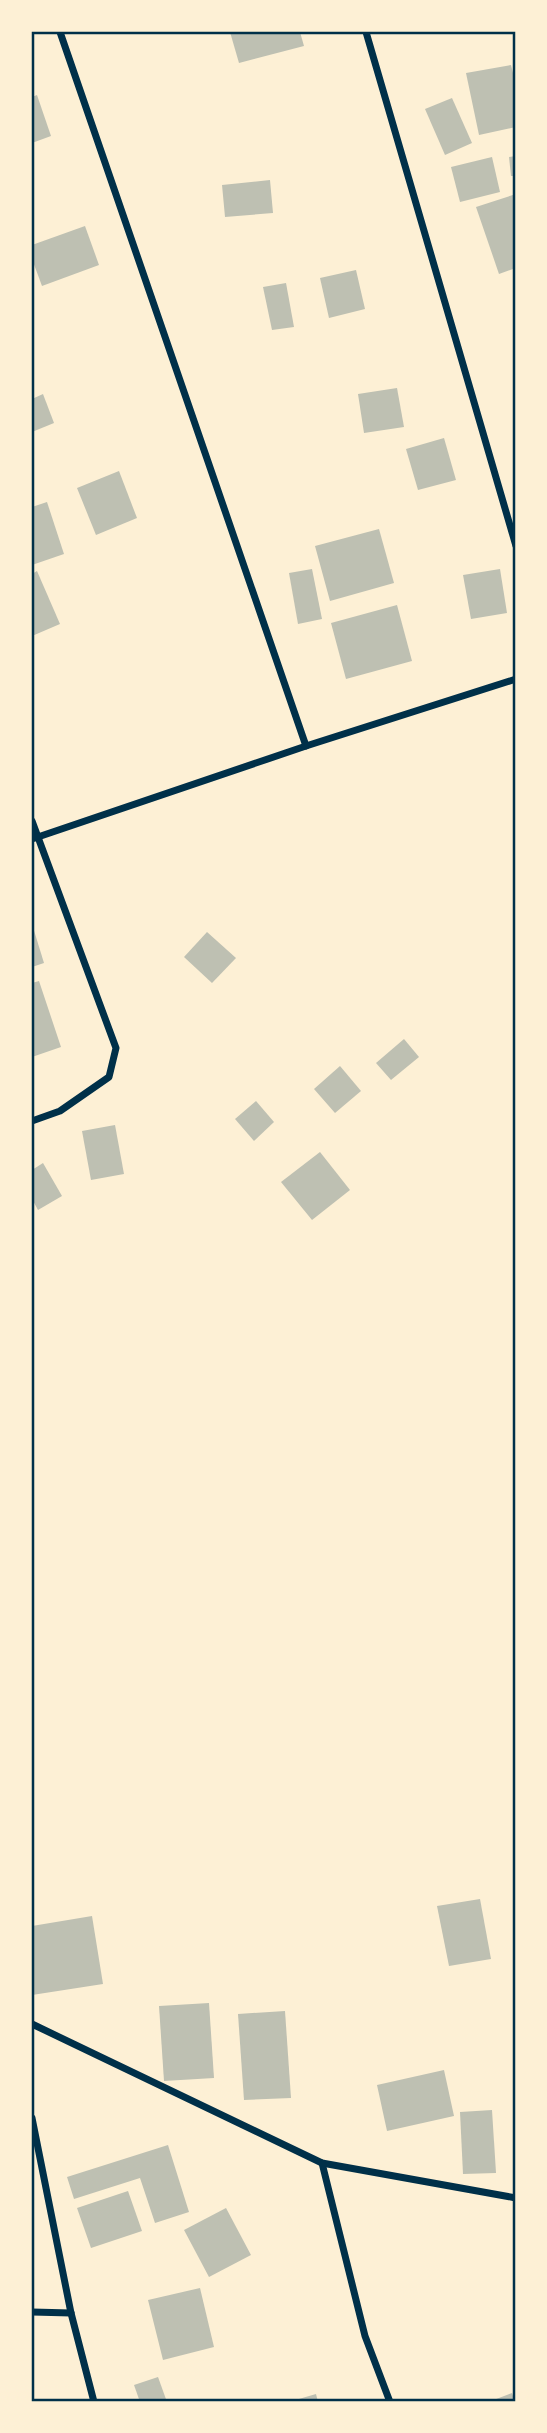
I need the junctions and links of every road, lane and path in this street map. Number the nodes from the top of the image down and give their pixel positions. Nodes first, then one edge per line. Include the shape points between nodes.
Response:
1 (60, 32) edge
2 (366, 32) edge
3 (516, 546) edge
4 (516, 679) edge
5 (306, 746) junction
6 (32, 821) edge
7 (34, 838) edge
8 (32, 1121) edge
9 (32, 2025) edge
10 (32, 2118) edge
11 (33, 2131) edge
12 (323, 2163) junction
13 (516, 2198) edge
14 (32, 2312) edge
15 (71, 2313) junction
16 (94, 2402) edge
17 (390, 2402) edge

1 - 5 street
2 - 3 street
4 - 5 street
5 - 7 street
6 - 7 street
7 - 8 street via 116,1048 109,1077 60,1111
9 - 12 street
10 - 11 street
11 - 15 street
12 - 13 street
12 - 17 street via 365,2336
14 - 15 street
15 - 16 street

